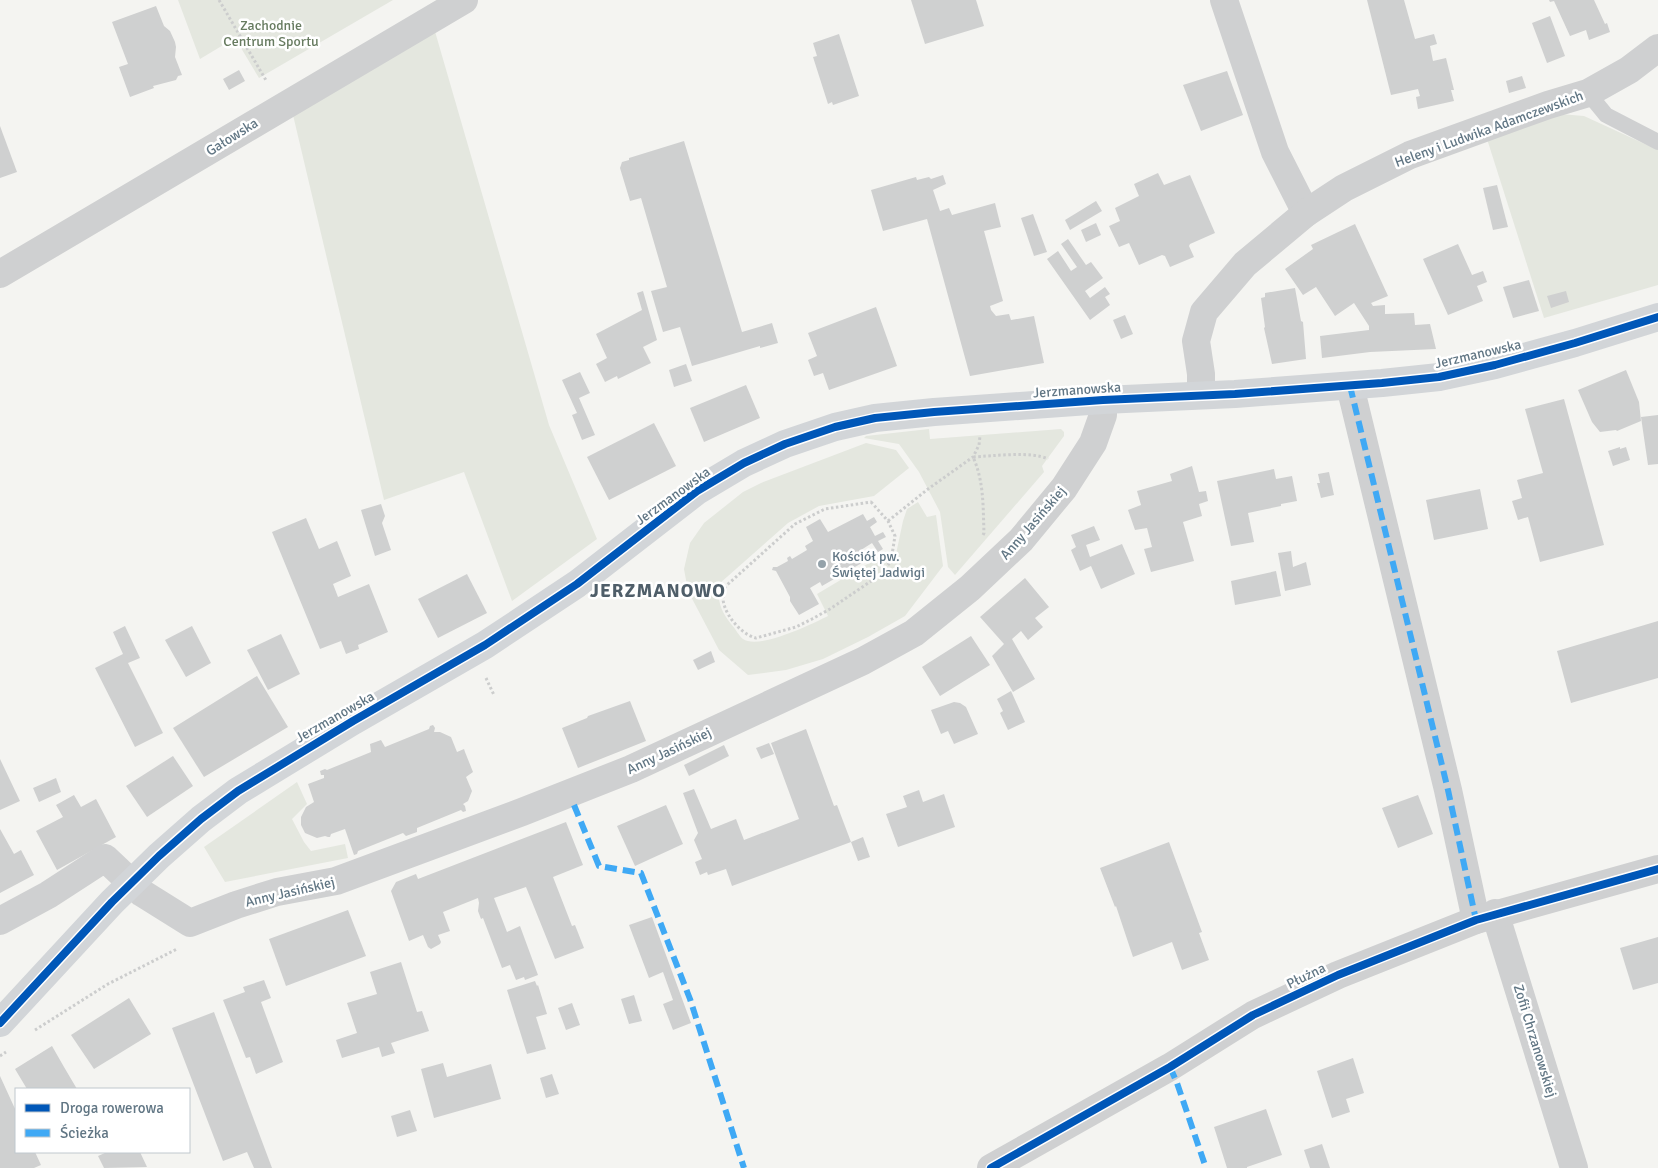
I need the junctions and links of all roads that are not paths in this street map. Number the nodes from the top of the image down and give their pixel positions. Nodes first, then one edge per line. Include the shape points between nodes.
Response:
1 (464, 0) edge
2 (1224, 0) edge
3 (1658, 48) edge
4 (1588, 92) junction
5 (1658, 142) edge
6 (1306, 213) junction
7 (0, 274) edge
8 (1658, 317) edge
9 (1350, 386) junction
10 (1201, 395) junction
11 (1103, 400) junction
12 (1658, 869) edge
13 (132, 884) junction
14 (1486, 917) junction
15 (0, 921) edge
16 (0, 1023) edge
17 (991, 1168) edge
18 (1574, 1168) edge

1 - 7 street, Gałowska
2 - 6 street via 1276,152
3 - 4 street, Heleny i Ludwika Adamczewskich via 1629,70
4 - 5 lane via 1606,115
4 - 6 street, Heleny i Ludwika Adamczewskich via 1410,155 1344,188
6 - 10 street, Heleny i Ludwika Adamczewskich via 1245,264 1204,312 1196,341
8 - 9 street, Jerzmanowska via 1495,365 1440,377
9 - 10 street, Jerzmanowska
9 - 14 street, Zofii Chrzanowskiej via 1448,790
10 - 11 street, Jerzmanowska
11 - 13 street, Jerzmanowska via 875,418 835,427 744,463 697,491 577,584 485,645 238,791 173,843
11 - 13 street, Anny Jasińskiej via 1102,421 1093,442 1064,488 1021,540 970,588 914,633 863,662 631,769 336,881 277,892 190,923
12 - 14 street, Płużna
13 - 15 street via 105,858
13 - 16 street, Jerzmanowska
14 - 17 street, Płużna via 1338,975 1253,1015 1170,1067
14 - 18 street, Zofii Chrzanowskiej

